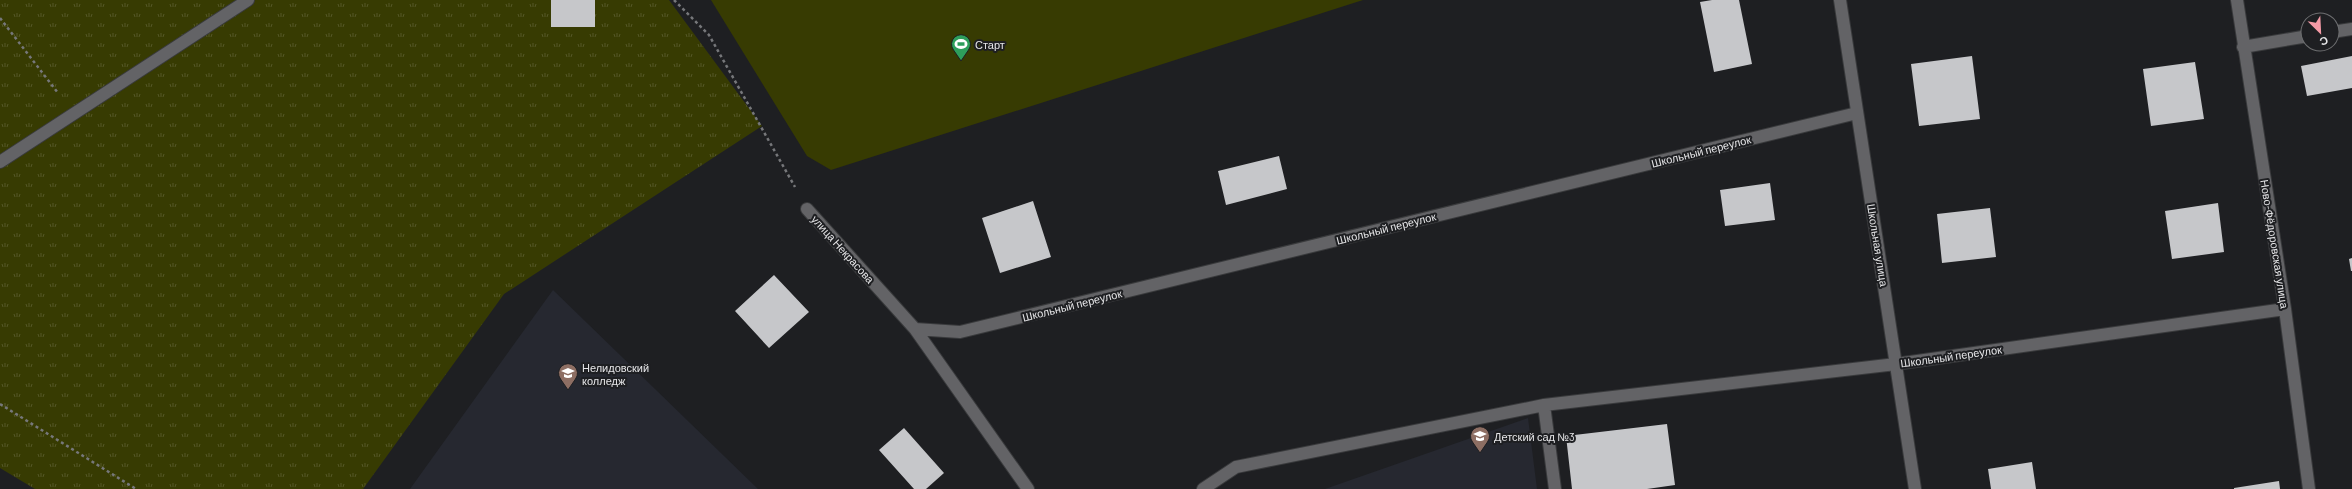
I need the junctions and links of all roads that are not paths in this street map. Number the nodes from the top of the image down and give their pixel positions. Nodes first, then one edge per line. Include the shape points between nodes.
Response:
1 (248, 0) edge
2 (1840, 0) edge
3 (2237, 0) edge
4 (2352, 29) edge
5 (2340, 31) edge
6 (2300, 37) edge
7 (2243, 47) junction
8 (1857, 113) junction
9 (0, 162) edge
10 (807, 208) road end
11 (2285, 309) junction
12 (915, 329) junction
13 (1896, 364) junction
14 (1544, 405) junction
15 (1028, 489) edge
16 (1203, 489) edge
17 (1556, 489) edge
18 (1916, 489) edge
19 (2309, 489) edge

1 - 9 street
2 - 8 street, Школьная улица
3 - 7 street, Ново-Фёдоровская улица
4 - 5 street
6 - 7 street
7 - 11 street, Ново-Фёдоровская улица
8 - 12 street, Школьный переулок via 960,332
8 - 13 street, Школьная улица
10 - 12 street, улица Некрасова
11 - 13 street, Школьный переулок
11 - 19 street, Ново-Фёдоровская улица
12 - 15 street, улица Некрасова
13 - 14 street, Школьный переулок
13 - 18 street, Школьная улица
14 - 16 street, Школьный переулок via 1236,467
14 - 17 street

